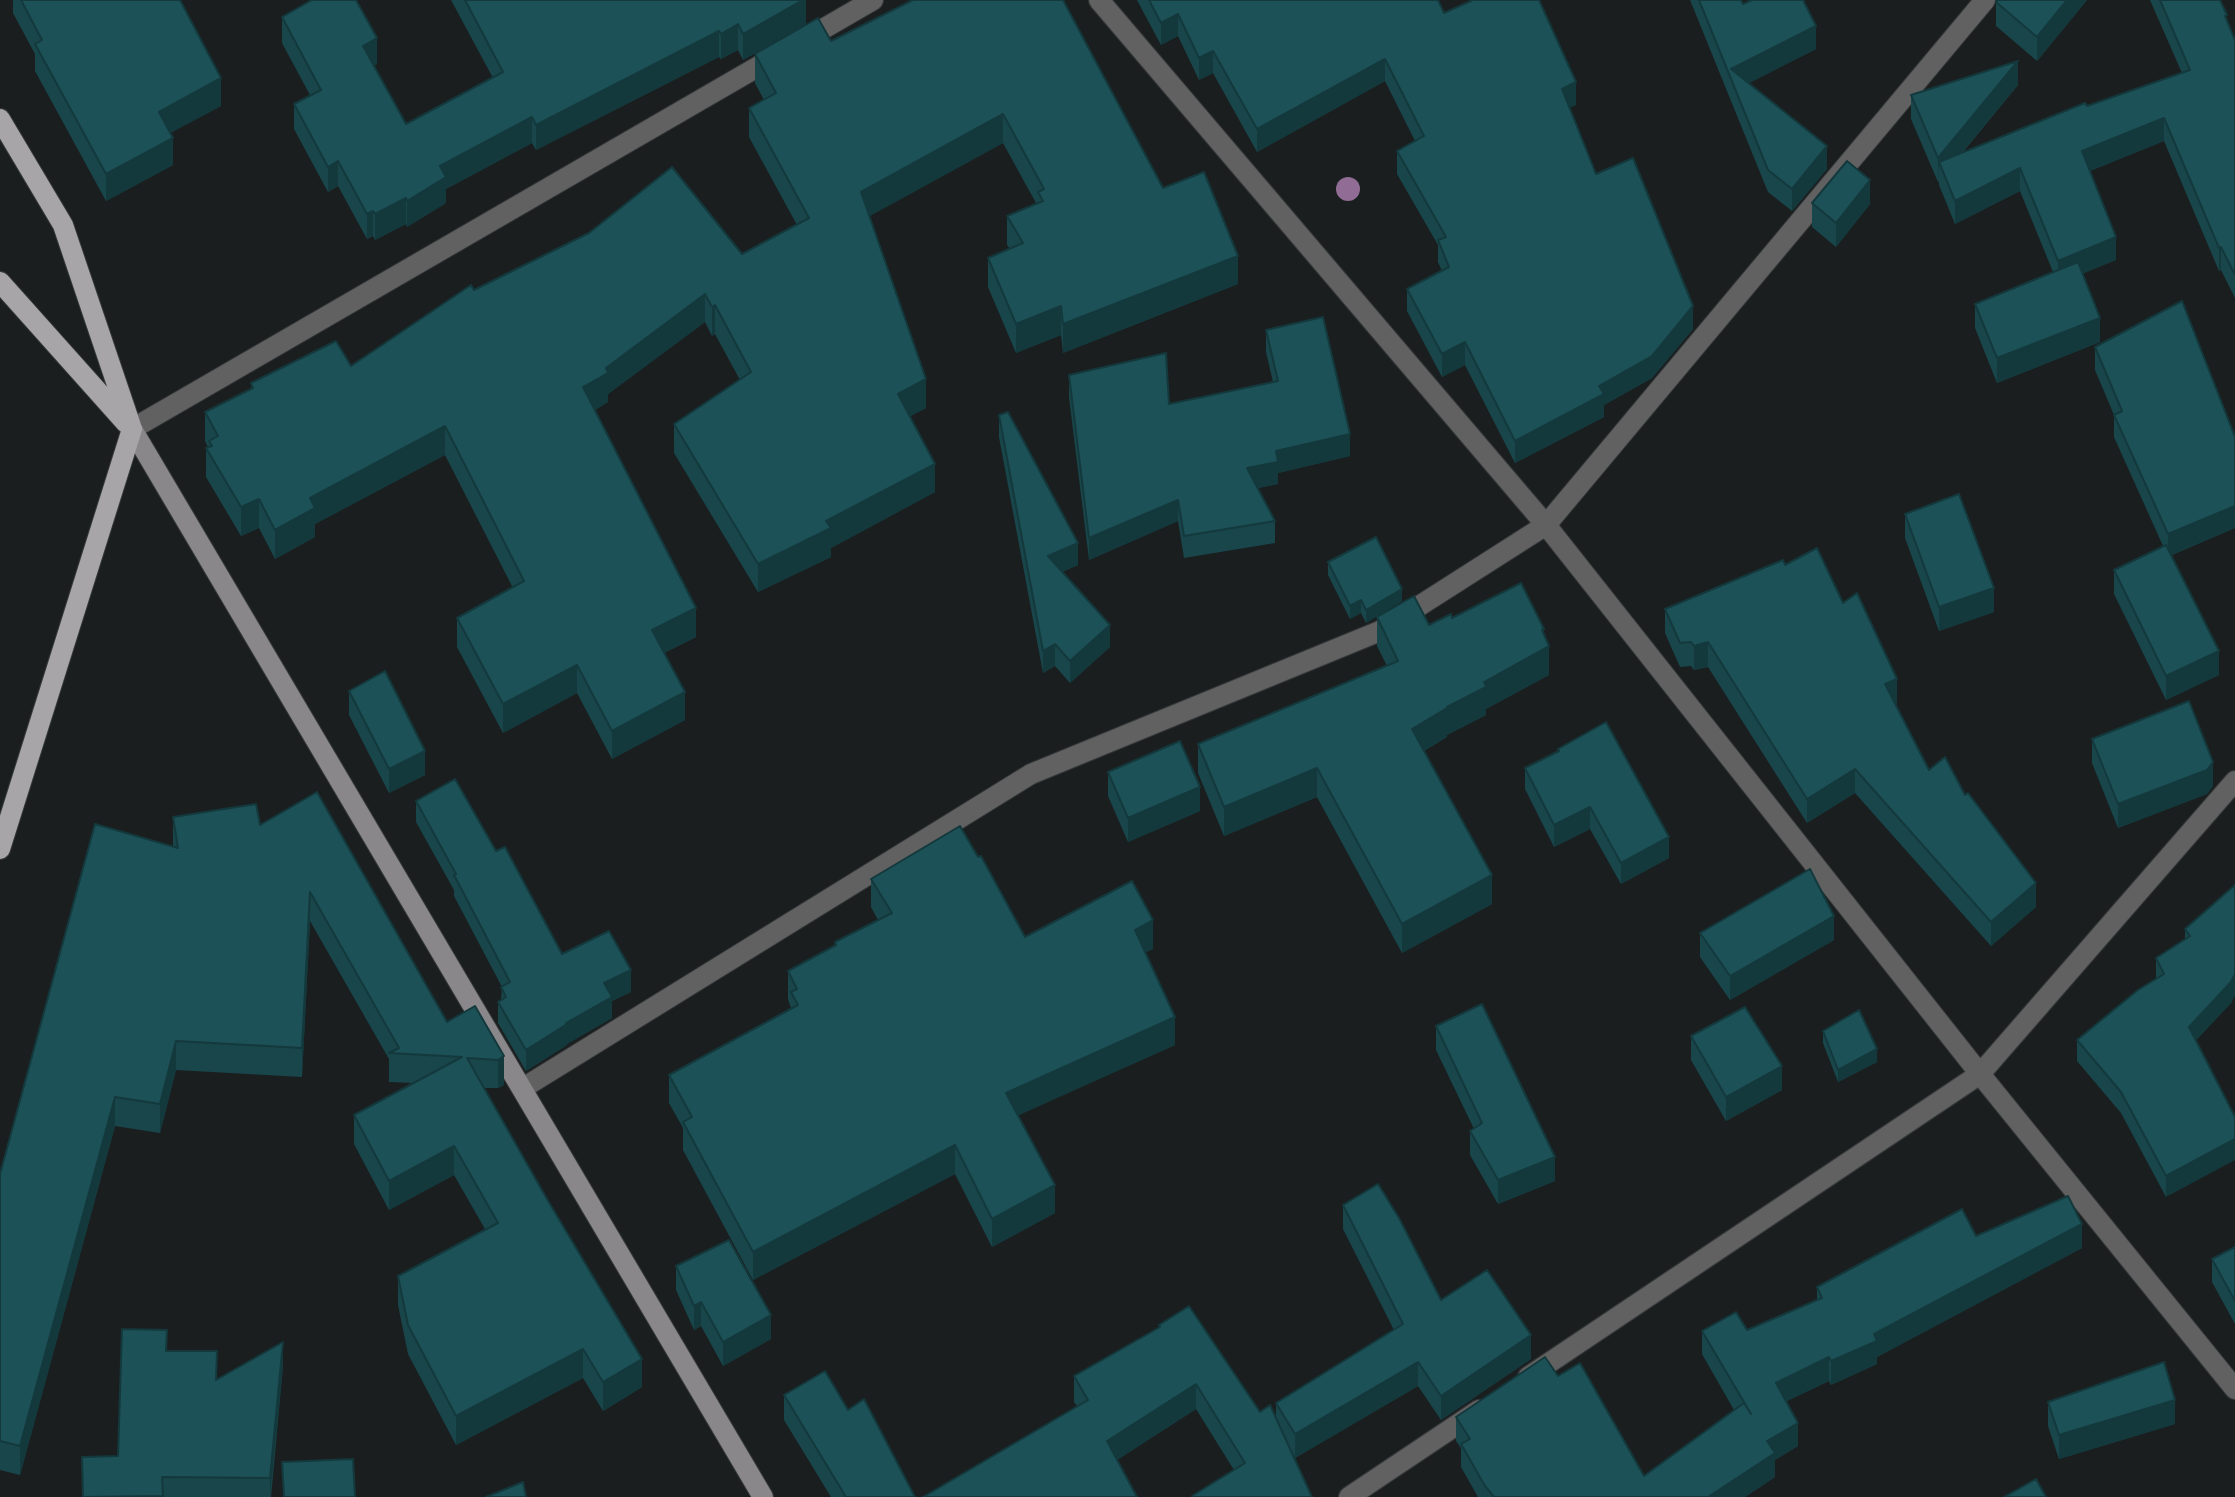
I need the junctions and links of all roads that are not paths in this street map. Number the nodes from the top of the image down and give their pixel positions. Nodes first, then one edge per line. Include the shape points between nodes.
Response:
1 (873, 0) edge
2 (1099, 0) edge
3 (1985, 0) edge
4 (0, 119) edge
5 (0, 282) edge
6 (132, 429) junction
7 (1546, 525) junction
8 (2235, 781) edge
9 (0, 849) edge
10 (1980, 1074) junction
11 (523, 1088) junction
12 (2235, 1389) edge
13 (763, 1497) edge
14 (1349, 1497) edge

1 - 6 street
2 - 7 street
3 - 7 street
4 - 6 main road via 63,225
5 - 6 main road
6 - 9 main road
6 - 11 main road
7 - 10 street
7 - 11 street via 1380,631 1031,774
8 - 10 street
10 - 12 street
10 - 14 street
11 - 13 main road

